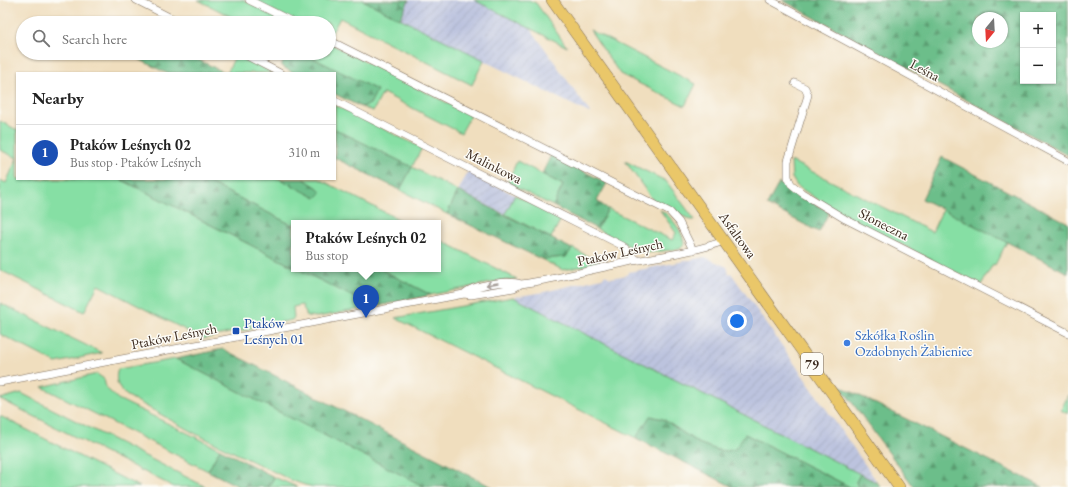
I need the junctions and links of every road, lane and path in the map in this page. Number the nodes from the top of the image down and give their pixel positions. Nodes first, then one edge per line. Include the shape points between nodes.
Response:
1 (136, 0) edge
2 (249, 0) edge
3 (552, 0) edge
4 (770, 0) edge
5 (167, 16) edge
6 (281, 16) edge
7 (336, 44) edge
8 (255, 60) edge
9 (278, 72) edge
10 (795, 83) dead end
11 (336, 102) edge
12 (1068, 161) edge
13 (724, 241) junction
14 (693, 250) junction
15 (637, 260) junction
16 (1068, 333) edge
17 (2, 383) edge
18 (900, 487) edge

1 - 5 street
2 - 6 street
3 - 13 main road, Asfaltowa / 79
4 - 12 street, Leśna
7 - 14 street via 670,212 679,222
8 - 9 street
10 - 16 street, Słoneczna via 805,88 808,95 788,160 787,172 791,184 845,219
11 - 15 street, Malinkowa via 623,246
13 - 14 street, Ptaków Leśnych
13 - 18 main road, Asfaltowa / 79
14 - 15 street, Ptaków Leśnych
15 - 17 street, Ptaków Leśnych via 565,277 521,284 493,284 467,290 464,294 178,347

